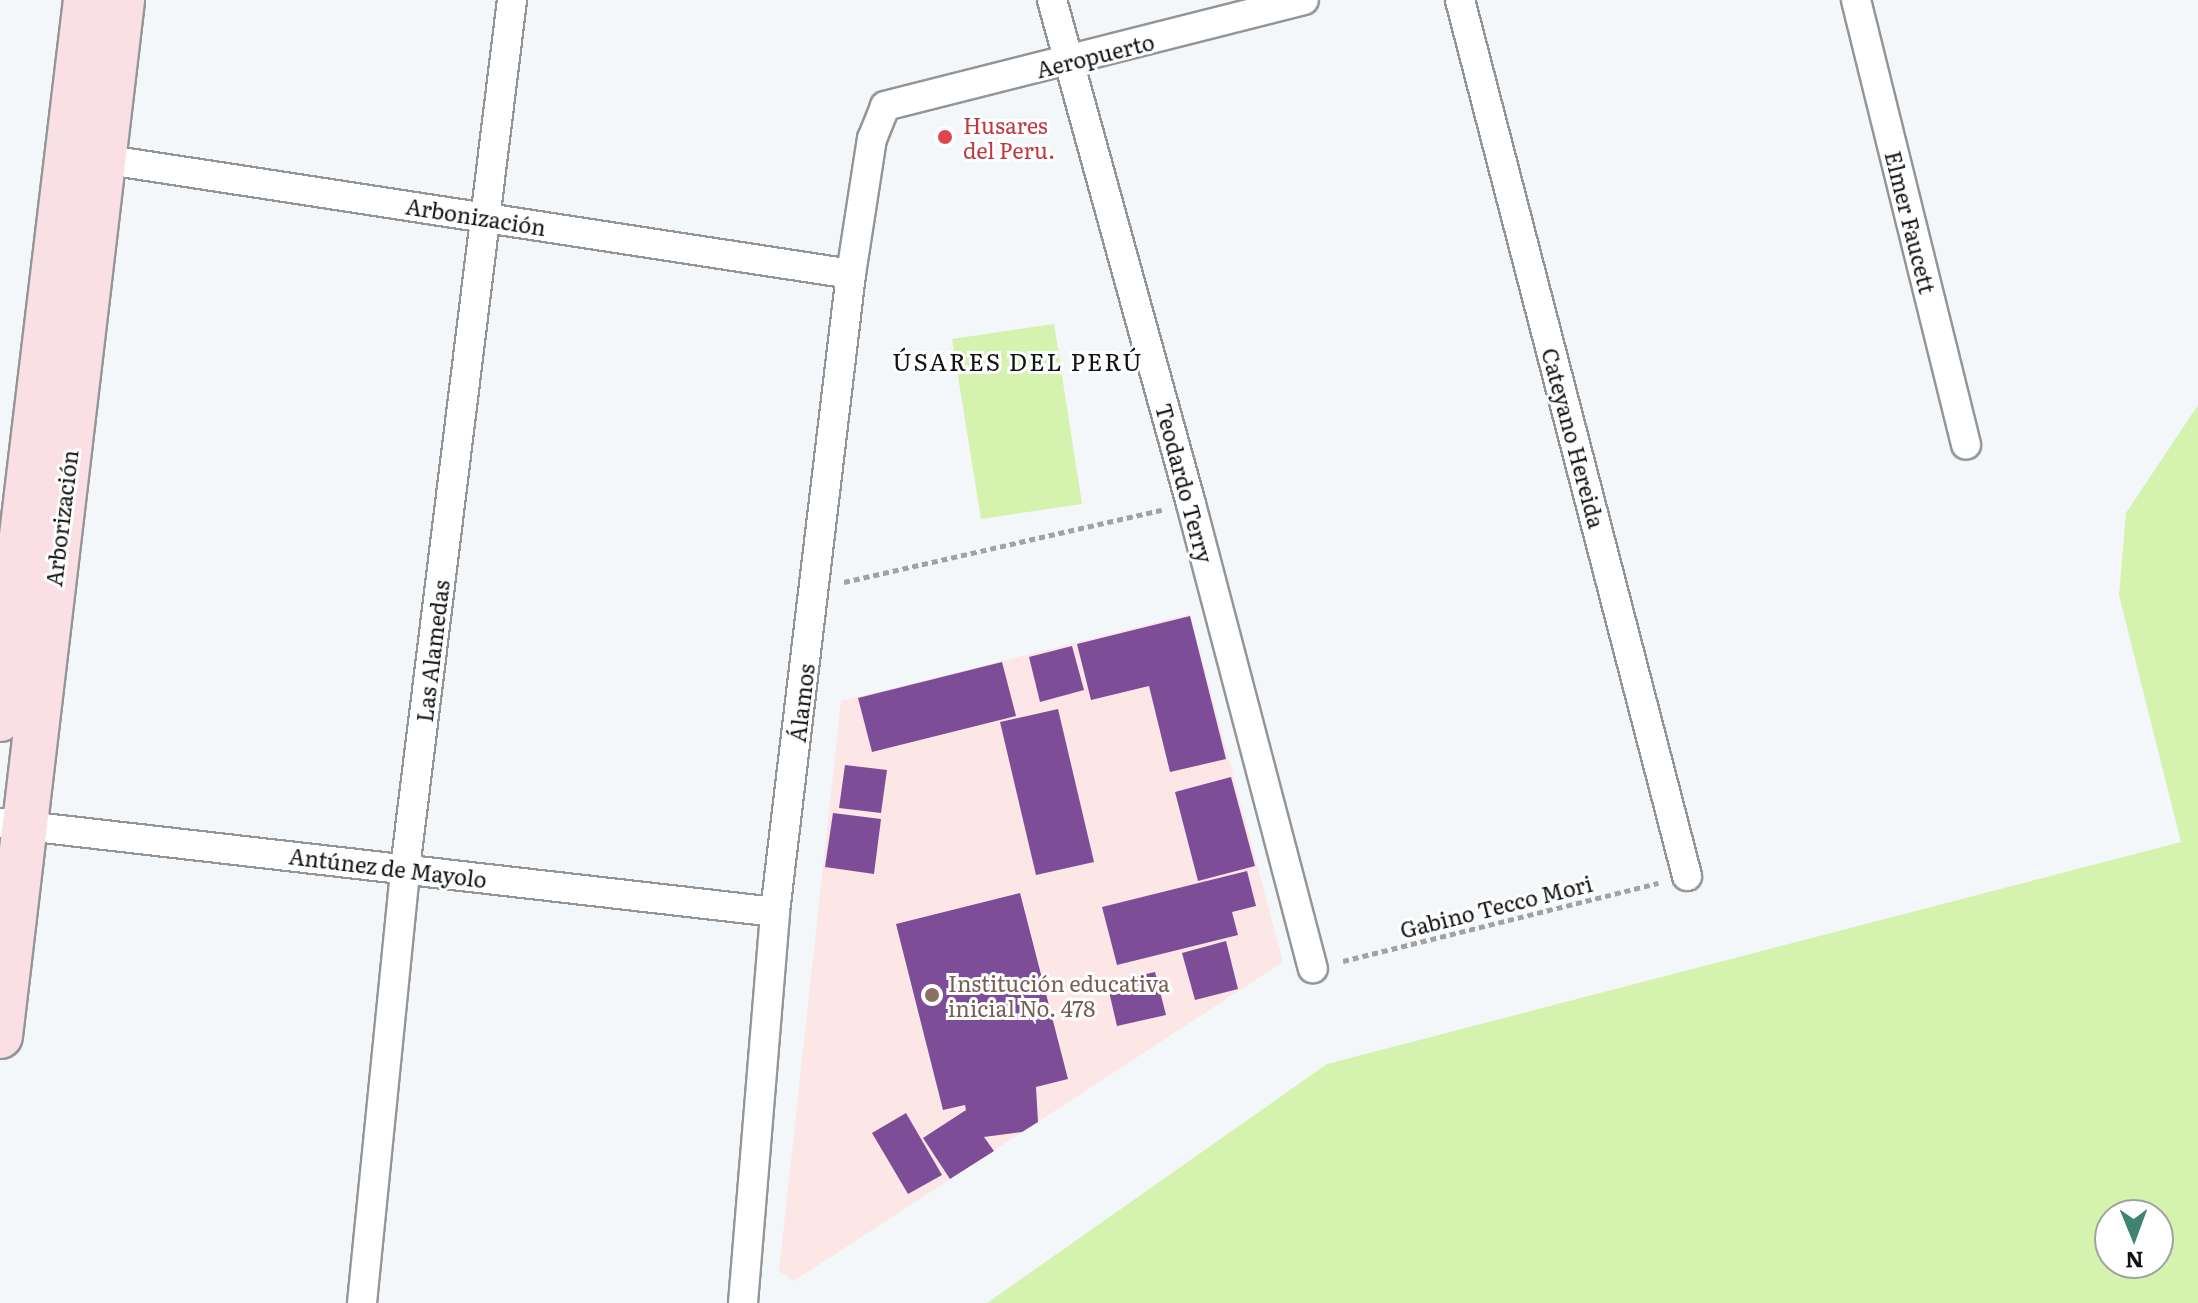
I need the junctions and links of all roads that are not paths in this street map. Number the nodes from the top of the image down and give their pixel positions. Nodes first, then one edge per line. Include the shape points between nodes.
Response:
1 (86, 0) edge
2 (122, 0) edge
3 (512, 0) edge
4 (1052, 0) edge
5 (1304, 0) edge
6 (1460, 0) edge
7 (1856, 0) edge
8 (1068, 63) junction
9 (885, 106) joint
10 (102, 159) junction
11 (486, 217) junction
12 (851, 274) junction
13 (1966, 445) dead end
14 (0, 719) edge
15 (13, 824) edge
16 (405, 869) junction
17 (1687, 876) road end
18 (775, 912) junction
19 (1313, 968) road end
20 (0, 1036) edge
21 (362, 1303) edge
22 (743, 1303) edge

1 - 14 main road, Arborización
2 - 10 main road, Arborización
3 - 11 street, Las Alamedas
4 - 8 street, Teodardo Terry
5 - 8 street, Aeropuerto
6 - 17 street, Cateyano Hereida
7 - 13 street, Elmer Faucett
8 - 9 street, Aeropuerto
8 - 19 street, Teodardo Terry
9 - 12 street, Álamos via 872,139
10 - 11 street, Arbonización
10 - 15 main road, Arborización
11 - 12 street, Arbonización
11 - 16 street, Las Alamedas
12 - 18 street, Álamos
15 - 16 street, Antúnez de Mayolo
15 - 20 main road, Arborización
16 - 18 street, Antúnez de Mayolo
16 - 21 street, Las Alamedas
18 - 22 street, Álamos

